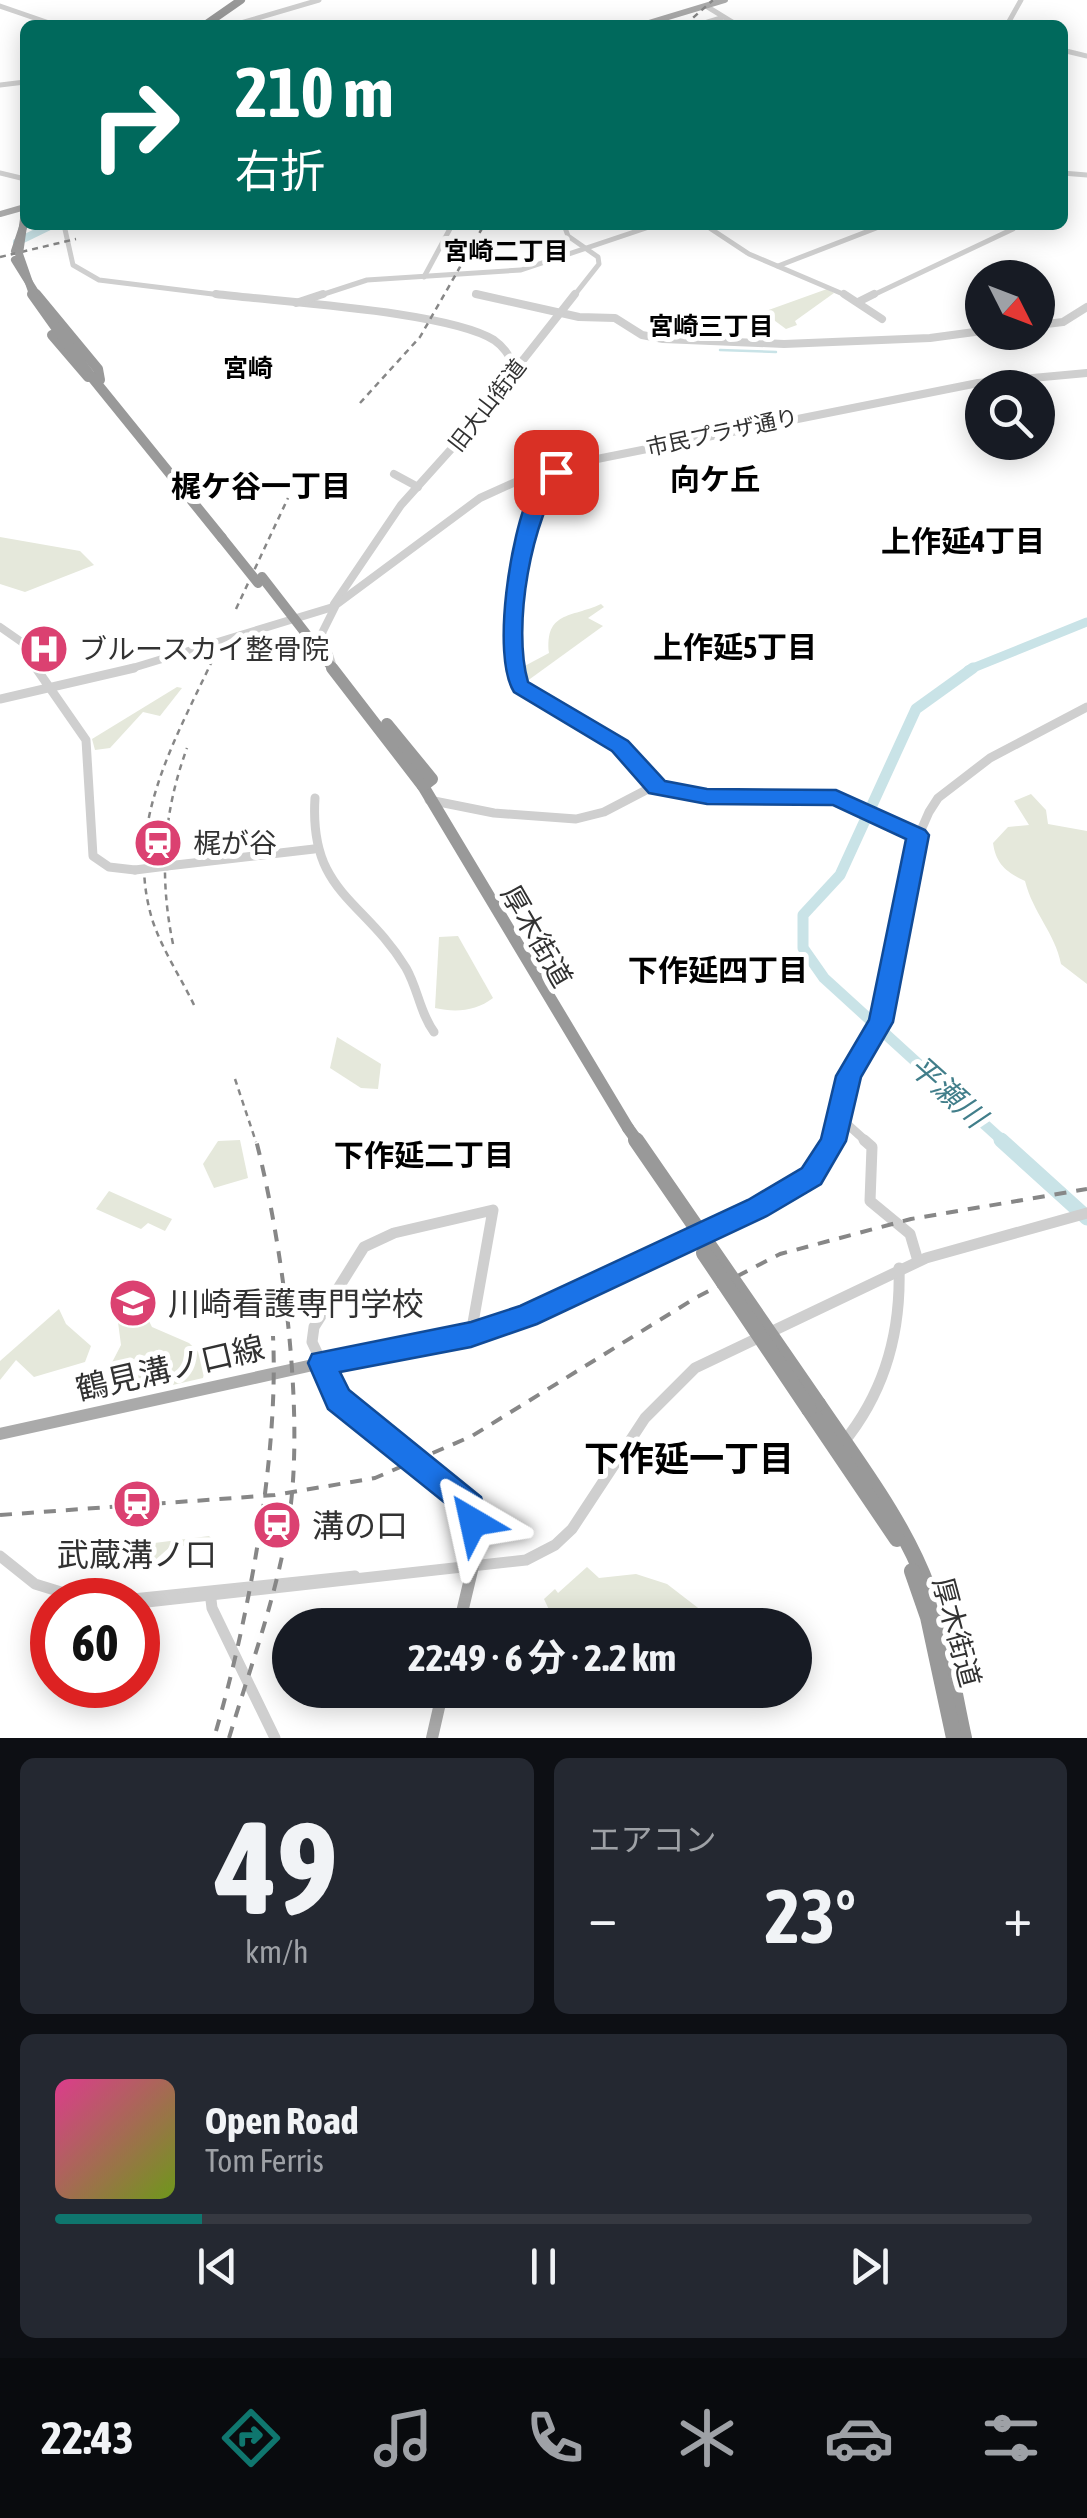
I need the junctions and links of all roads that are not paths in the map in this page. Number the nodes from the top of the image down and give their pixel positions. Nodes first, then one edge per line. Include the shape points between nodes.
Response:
1 (238, 0) edge
2 (319, 0) edge
3 (725, 0) edge
4 (0, 6) edge
5 (706, 6) junction
6 (720, 18) junction
7 (41, 20) edge
8 (209, 20) edge
9 (251, 20) edge
10 (659, 20) edge
11 (714, 20) edge
12 (725, 20) edge
13 (20, 226) edge
14 (21, 230) edge
15 (65, 230) edge
16 (449, 230) edge
17 (566, 230) edge
18 (640, 230) edge
19 (714, 230) edge
20 (871, 230) edge
21 (1011, 230) edge
22 (587, 248) junction
23 (778, 266) junction
24 (424, 277) junction
25 (475, 294) dead end
26 (860, 300) junction
27 (296, 303) junction
28 (1087, 307) edge
29 (560, 312) junction
30 (882, 319) dead end
31 (1055, 323) edge
32 (965, 333) edge
33 (52, 335) dead end
34 (512, 361) junction
35 (1087, 373) edge
36 (93, 375) junction
37 (560, 466) junction
38 (394, 474) dead end
39 (418, 487) junction
40 (349, 580) junction
41 (358, 589) junction
42 (337, 605) junction
43 (323, 610) junction
44 (293, 619) junction
45 (0, 628) edge
46 (332, 664) junction
47 (49, 691) junction
48 (0, 699) edge
49 (1087, 707) edge
50 (656, 787) junction
51 (426, 796) junction
52 (315, 798) dead end
53 (864, 810) joint
54 (918, 835) junction
55 (314, 849) junction
56 (434, 1032) dead end
57 (838, 1116) junction
58 (1082, 1214) edge
59 (918, 1261) junction
60 (899, 1268) junction
61 (471, 1334) junction
62 (322, 1363) junction
63 (0, 1434) edge
64 (839, 1445) junction
65 (0, 1556) edge
66 (473, 1567) junction
67 (30, 1578) edge
68 (210, 1593) junction
69 (160, 1597) edge
70 (160, 1601) edge
71 (463, 1608) edge
72 (438, 1708) edge
73 (963, 1733) edge
74 (275, 1738) edge
75 (432, 1738) edge

1 - 8 highway
2 - 9 street
3 - 5 main road
4 - 7 street
5 - 6 street
5 - 10 main road
6 - 11 street
6 - 12 street
13 - 36 highway, 厚木街道, bridge via 12,244 16,275
14 - 36 highway via 15,255 22,278 98,370
15 - 27 street via 71,262 94,278
16 - 24 street
17 - 22 street
18 - 22 street
19 - 23 street
20 - 23 street
21 - 26 street
22 - 24 street via 505,273
22 - 29 street, 旧大山街道 via 598,264
23 - 26 street
24 - 27 street via 351,283
25 - 29 street
26 - 30 street
27 - 34 street via 472,331 495,340
28 - 31 street
29 - 32 street via 615,318 663,339 784,344
29 - 34 street, 旧大山街道 via 525,356
33 - 36 highway via 84,374
34 - 39 street, 旧大山街道 via 490,407
35 - 37 street, 市民プラザ通り via 978,383
36 - 44 highway, 厚木街道, bridge
37 - 41 street, 市民プラザ通り via 480,498
37 - 50 street via 539,493 512,612 516,679 620,746
38 - 39 street
39 - 40 street, 旧大山街道
40 - 41 street
40 - 43 street
41 - 42 street, 市民プラザ通り
42 - 43 street, 市民プラザ通り
42 - 46 street via 322,634
43 - 44 street, 市民プラザ通り
44 - 46 highway, 厚木街道
44 - 47 street, 市民プラザ通り
44 - 51 highway, 厚木街道
45 - 47 street via 23,643
46 - 51 highway, 厚木街道 via 432,779
47 - 48 street, 市民プラザ通り
47 - 55 street, bridge via 90,750 93,856 109,867 135,870
49 - 54 street via 990,758 938,798
50 - 51 street via 576,819 494,813
50 - 53 street via 725,797 811,794
51 - 64 highway, 厚木街道, bridge via 625,1129
52 - 55 street
53 - 54 street
54 - 57 street via 876,1029 849,1076
55 - 56 street via 326,878 406,969
57 - 59 street via 872,1147 870,1201 910,1234
57 - 61 street via 827,1154 791,1191 527,1316
58 - 59 street
59 - 60 street
60 - 64 street via 890,1350 862,1416
60 - 66 street via 696,1368 656,1403 562,1540 518,1563
61 - 62 street
61 - 62 street via 493,1210 461,1223 404,1230 364,1247 314,1328 312,1342
62 - 63 main road, 鶴見溝ノ口線
62 - 66 main road via 340,1401 468,1505
64 - 73 highway, 厚木街道 via 915,1576
65 - 67 street
66 - 68 street
66 - 71 main road
68 - 69 street
68 - 70 street
68 - 74 street
72 - 75 main road

